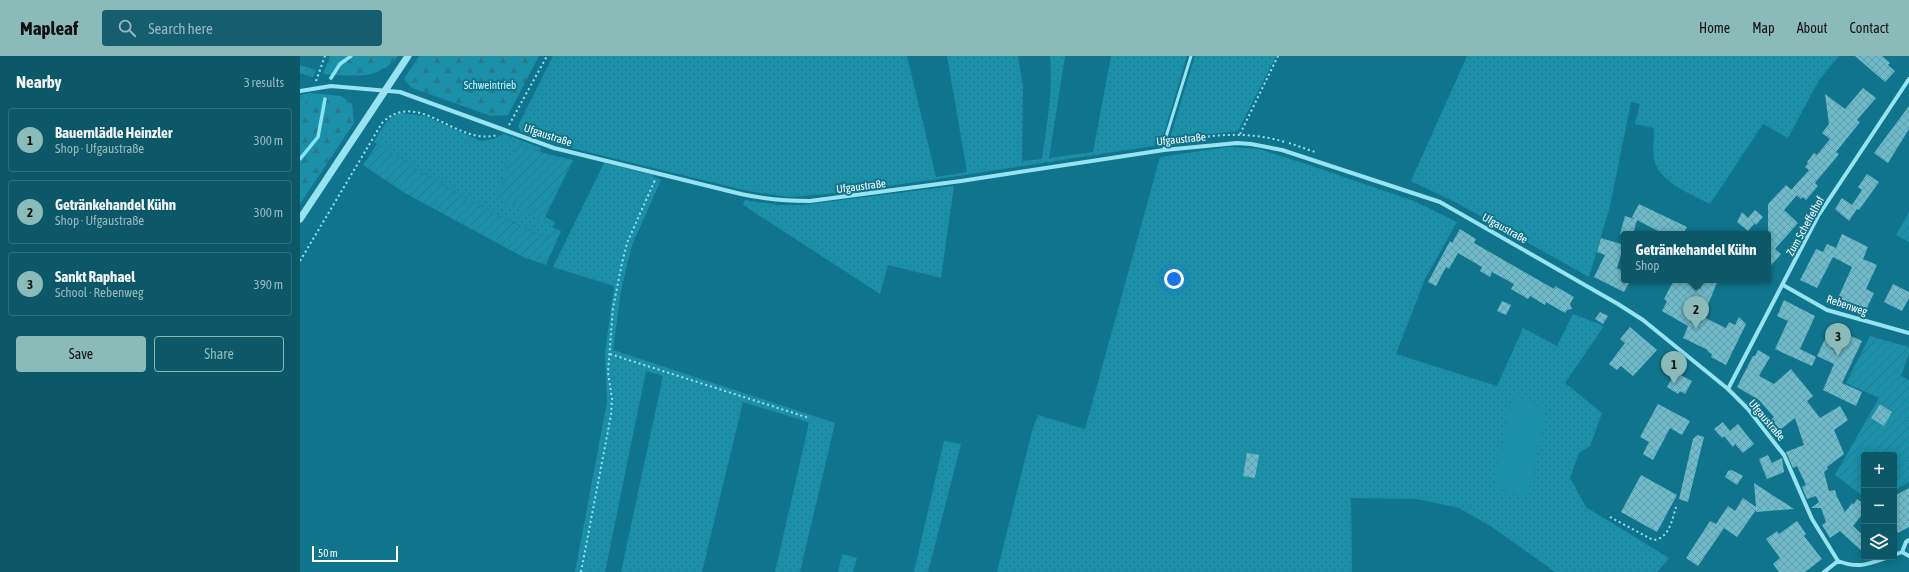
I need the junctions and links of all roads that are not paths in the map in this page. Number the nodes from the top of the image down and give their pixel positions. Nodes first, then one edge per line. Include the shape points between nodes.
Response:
1 (408, 56) edge
2 (1190, 56) edge
3 (1909, 79) edge
4 (300, 91) edge
5 (385, 92) junction
6 (1164, 150) junction
7 (300, 219) edge
8 (1783, 285) junction
9 (1909, 333) edge
10 (1728, 389) junction
11 (1909, 540) edge
12 (1902, 552) junction
13 (1897, 554) edge
14 (1909, 556) edge
15 (1881, 560) edge
16 (1838, 561) junction
17 (1824, 572) edge

1 - 5 street
2 - 6 lane
3 - 8 street, Zum Scheffelhof via 1818,216
4 - 5 street, Ufgaustraße via 330,86
5 - 6 street, Ufgaustraße via 400,92 554,148 767,200 810,201
5 - 7 street
6 - 10 street, Ufgaustraße via 1251,144 1282,150 1440,202 1637,316
8 - 9 street, Rebenweg via 1826,310
8 - 10 street, Zum Scheffelhof
10 - 16 street, Ufgaustraße via 1748,409 1784,455 1812,519
11 - 12 street
12 - 13 street
12 - 14 street
15 - 16 street via 1864,566 1851,566
16 - 17 street

